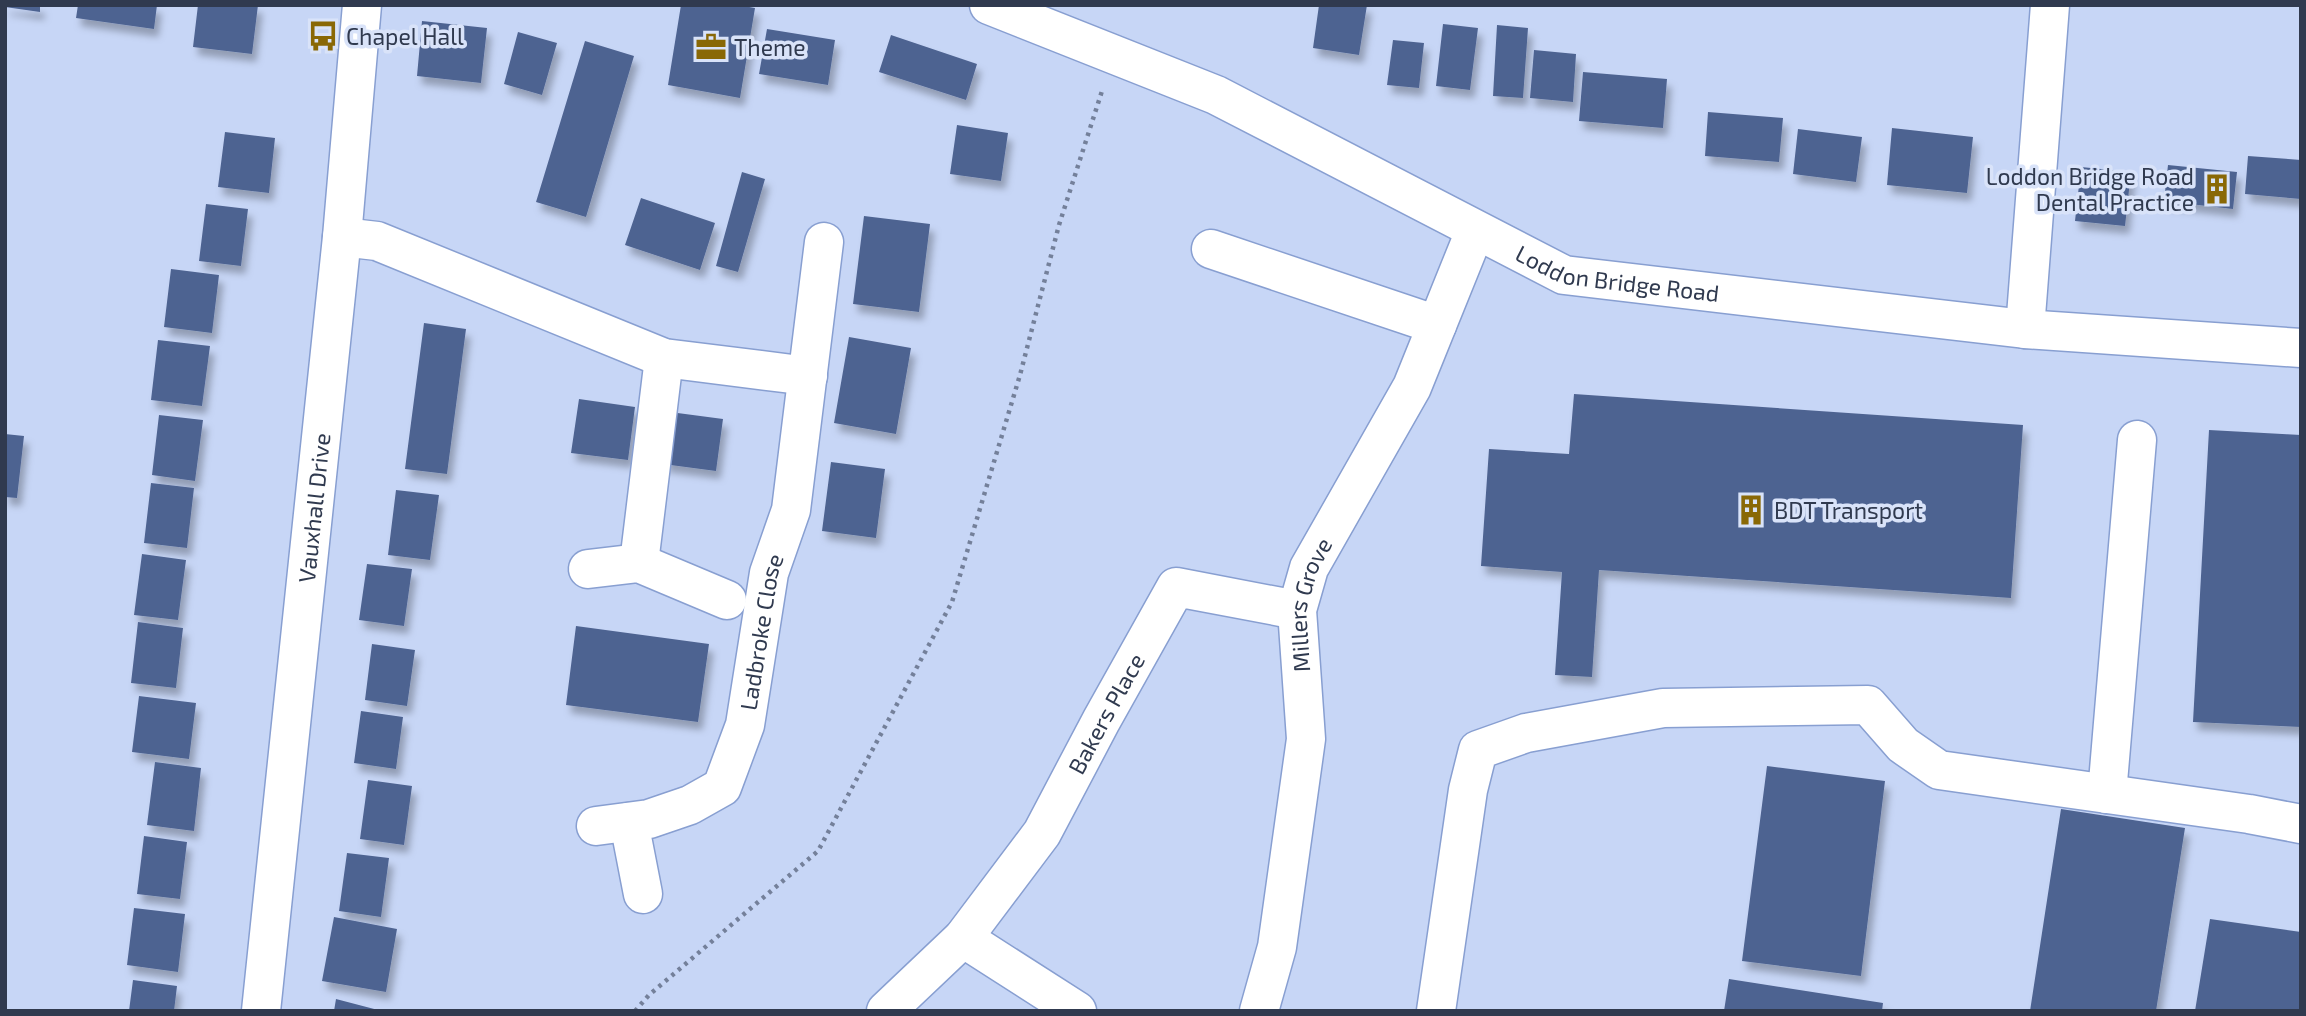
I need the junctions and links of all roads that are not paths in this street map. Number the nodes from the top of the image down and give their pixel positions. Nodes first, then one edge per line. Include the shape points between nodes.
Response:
1 (362, 5) edge
2 (989, 5) edge
3 (2050, 5) edge
4 (1475, 230) junction
5 (342, 237) junction
6 (824, 242) dead end
7 (1211, 249) dead end
8 (1437, 325) junction
9 (2025, 329) junction
10 (2301, 348) edge
11 (664, 358) junction
12 (808, 376) junction
13 (2137, 440) dead end
14 (639, 563) junction
15 (587, 569) dead end
16 (727, 600) dead end
17 (1297, 610) junction
18 (2107, 794) junction
19 (2301, 824) edge
20 (643, 894) dead end
21 (963, 938) junction
22 (261, 1011) edge
23 (886, 1011) edge
24 (1077, 1011) edge
25 (1259, 1011) edge
26 (1436, 1011) edge

1 - 5 street, Vauxhall Drive
2 - 4 street, Loddon Bridge Road via 1216,95
3 - 9 street
4 - 8 street, Millers Grove
4 - 9 street, Loddon Bridge Road via 1564,275
5 - 11 street via 377,241
5 - 22 street, Vauxhall Drive
6 - 12 street, Ladbroke Close
7 - 8 street
8 - 17 street, Millers Grove via 1412,387 1309,568
9 - 10 street, Loddon Bridge Road
11 - 12 street
11 - 14 street
12 - 20 street, Ladbroke Close via 791,510 769,573 745,726 722,787 690,805 649,819 612,824
13 - 18 street
14 - 15 street, Ladbroke Close
14 - 16 street, Ladbroke Close
17 - 21 street, Bakers Place via 1177,587 1042,833
17 - 25 street, Millers Grove via 1306,739 1277,947
18 - 19 street
18 - 26 street via 1939,770 1903,745 1868,705 1663,708 1526,733 1478,750 1468,790
21 - 23 street, Bakers Place
21 - 24 street

